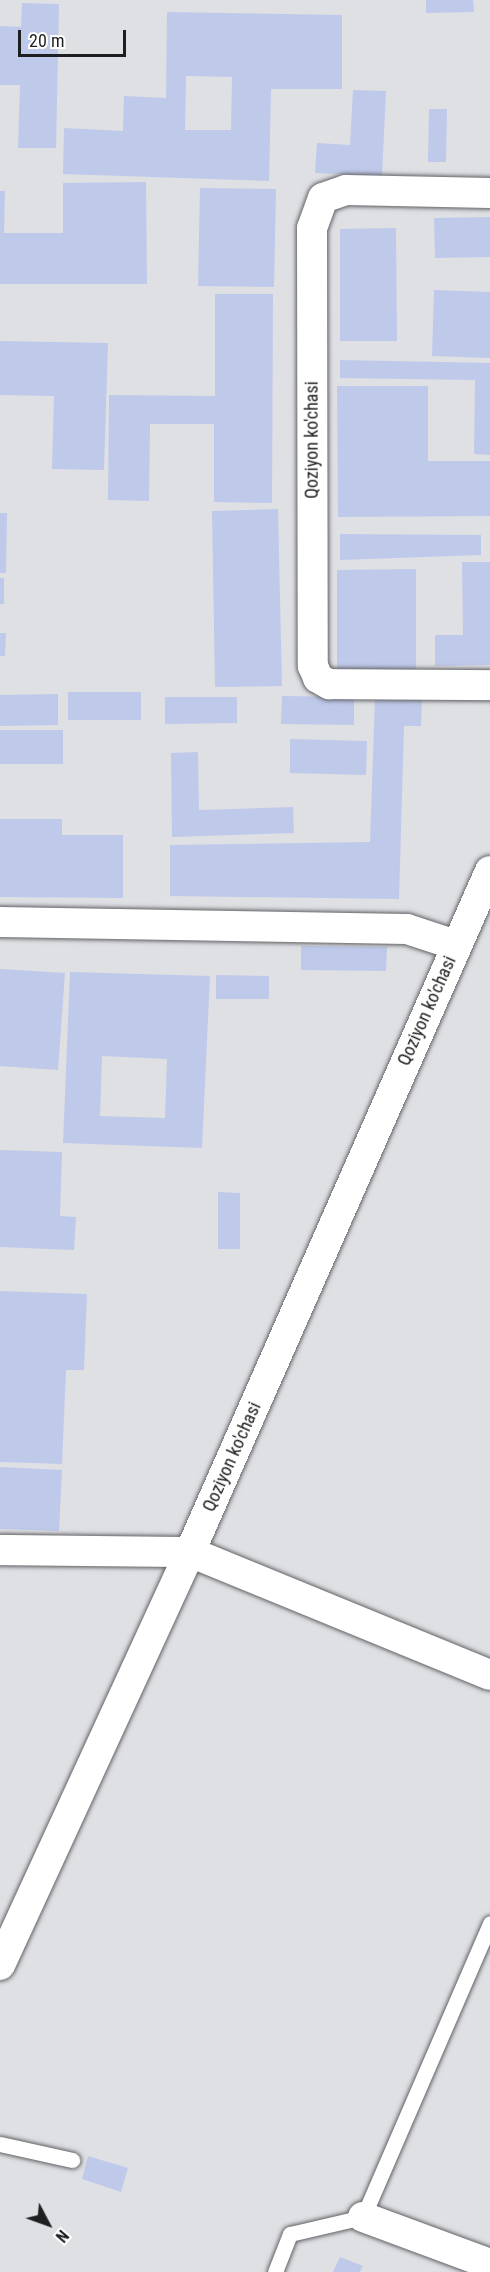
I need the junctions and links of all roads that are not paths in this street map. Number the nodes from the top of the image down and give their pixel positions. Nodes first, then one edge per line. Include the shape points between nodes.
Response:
1 (490, 193) edge
2 (490, 685) edge
3 (490, 871) edge
4 (0, 922) edge
5 (456, 945) junction
6 (0, 1550) edge
7 (190, 1552) junction
8 (490, 1675) edge
9 (490, 1923) edge
10 (0, 1965) edge
11 (0, 2144) edge
12 (72, 2160) dead end
13 (363, 2217) junction
14 (490, 2264) edge
15 (275, 2272) edge

1 - 2 street, Qoziyon ko'chasi via 346,190 323,198 312,228 313,666 318,678 329,684
3 - 5 street, Qoziyon ko'chasi
4 - 5 street, Qoziyon ko'chasi via 407,929
5 - 7 street, Qoziyon ko'chasi
6 - 7 street
7 - 8 street
7 - 10 street, Qoziyon ko'chasi
9 - 13 lane
11 - 12 lane
13 - 14 street
13 - 15 lane via 291,2234

